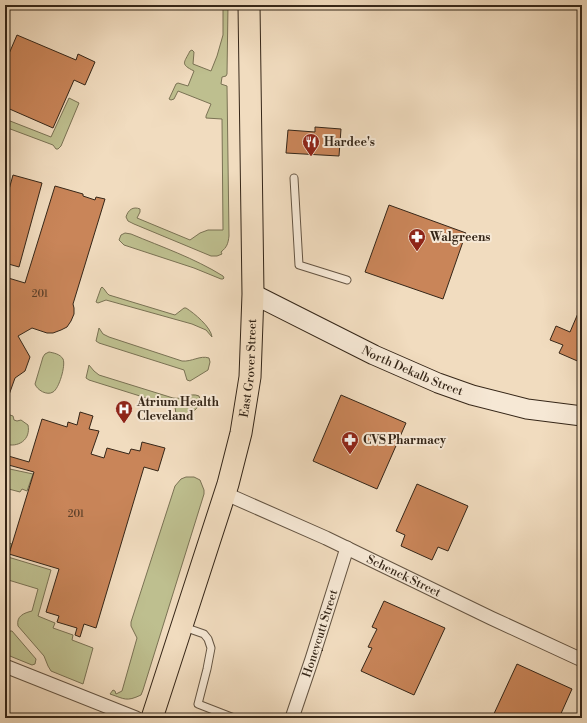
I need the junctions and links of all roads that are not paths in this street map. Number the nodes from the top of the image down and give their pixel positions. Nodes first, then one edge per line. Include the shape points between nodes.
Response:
1 (249, 5) edge
2 (294, 178) dead end
3 (347, 280) dead end
4 (253, 294) junction
5 (582, 416) edge
6 (224, 493) junction
7 (347, 548) junction
8 (182, 626) junction
9 (582, 660) edge
10 (5, 666) edge
11 (136, 718) edge
12 (152, 718) edge
13 (234, 718) edge
14 (292, 718) edge

1 - 4 main road, East Grover Street
2 - 3 lane via 299,265
4 - 5 main road, North Dekalb Street via 374,355 438,383 527,409
4 - 6 main road, East Grover Street via 250,377 241,433
6 - 7 street, Schenck Street
6 - 8 main road, East Grover Street
7 - 9 street, Schenck Street
7 - 14 street, Honeycutt Street
8 - 12 main road, East Grover Street
8 - 13 lane via 204,634 211,648 198,704
10 - 11 street

